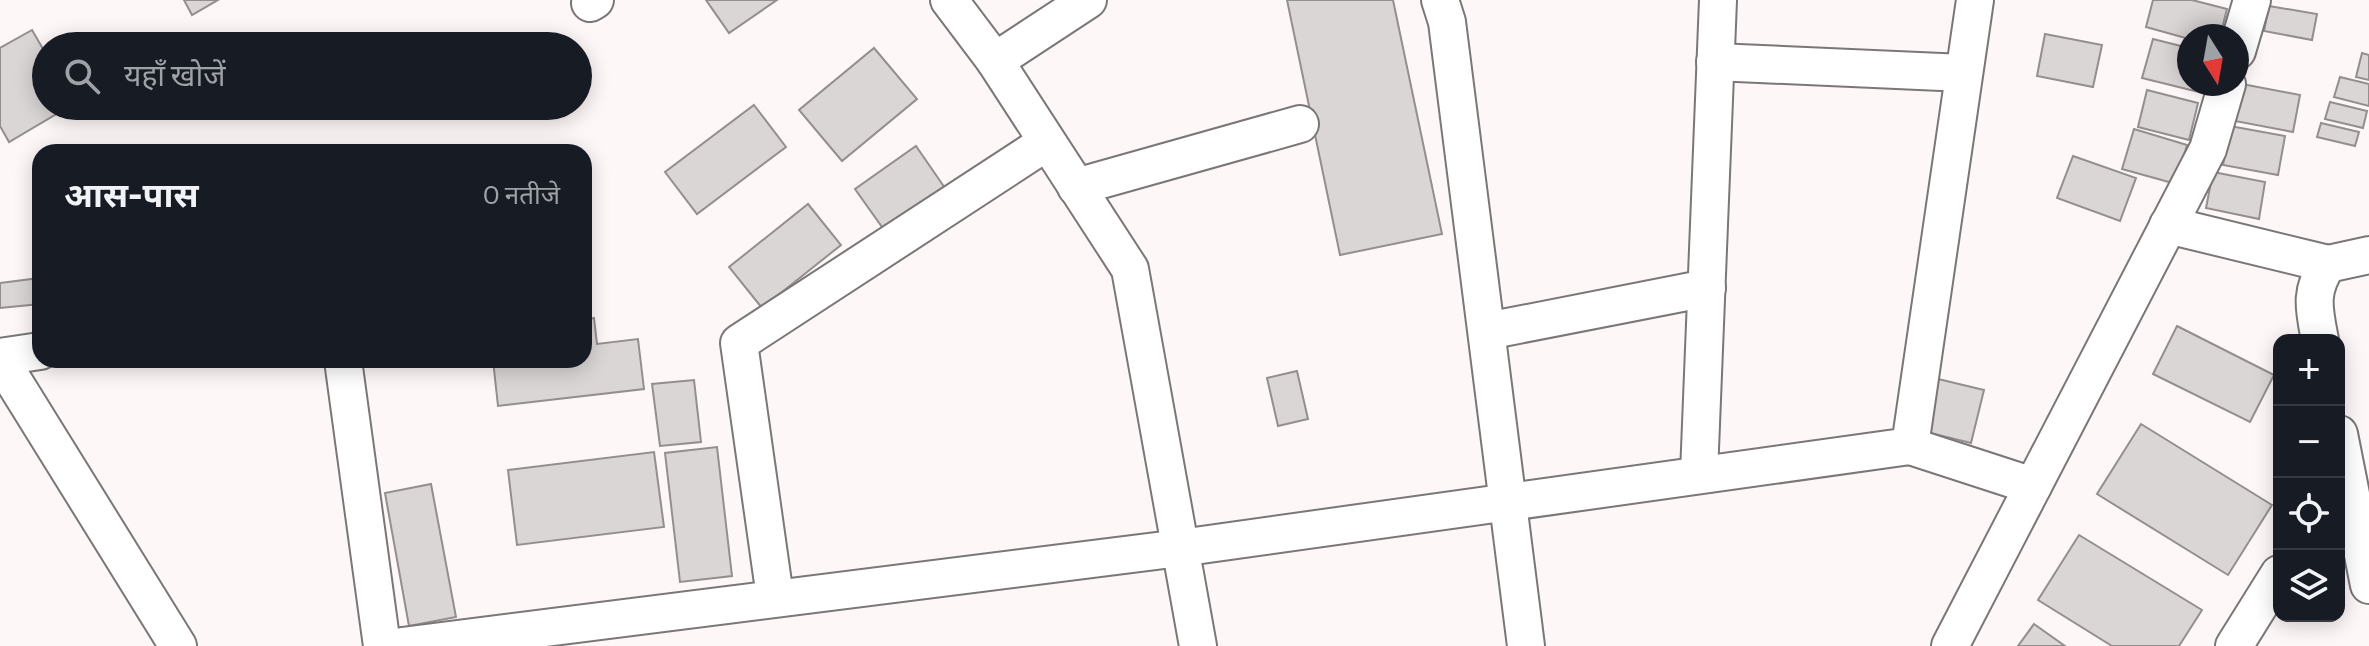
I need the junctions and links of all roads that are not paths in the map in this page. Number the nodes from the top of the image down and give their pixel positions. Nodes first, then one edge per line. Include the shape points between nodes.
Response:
1 (949, 0) edge
2 (1088, 0) edge
3 (1440, 0) edge
4 (1718, 0) edge
5 (1975, 0) edge
6 (2252, 0) edge
7 (2245, 24) edge
8 (995, 61) junction
9 (1715, 62) junction
10 (1964, 73) junction
11 (2223, 96) edge
12 (1300, 124) dead end
13 (1047, 142) junction
14 (1076, 187) junction
15 (2168, 225) junction
16 (2369, 255) edge
17 (2328, 264) junction
18 (1707, 288) junction
19 (1487, 331) junction
20 (2319, 334) edge
21 (32, 352) edge
22 (0, 358) edge
23 (344, 368) edge
24 (1910, 446) junction
25 (1699, 474) junction
26 (2344, 478) edge
27 (2033, 486) junction
28 (1508, 500) junction
29 (1180, 548) junction
30 (2360, 566) edge
31 (2273, 584) edge
32 (775, 597) junction
33 (178, 646) edge
34 (382, 646) edge
35 (402, 646) edge
36 (1198, 646) edge
37 (1526, 646) edge
38 (1950, 646) edge
39 (2234, 646) edge

1 - 8 street
2 - 8 street
3 - 19 street
4 - 9 street
5 - 10 street
6 - 7 street
8 - 13 street
9 - 10 street
9 - 18 street
10 - 24 street
11 - 15 street via 2208,149
12 - 14 street
13 - 14 street
13 - 32 street via 739,343
14 - 29 street via 1130,269
15 - 17 street
15 - 27 street
16 - 17 street
17 - 20 street via 2316,281
18 - 19 street
18 - 25 street
19 - 28 street
21 - 22 street
22 - 33 street
23 - 34 street
24 - 25 street
24 - 27 street
25 - 28 street
26 - 30 street
27 - 38 street
28 - 29 street
28 - 37 street
29 - 32 street
29 - 36 street
31 - 39 street
32 - 35 street

